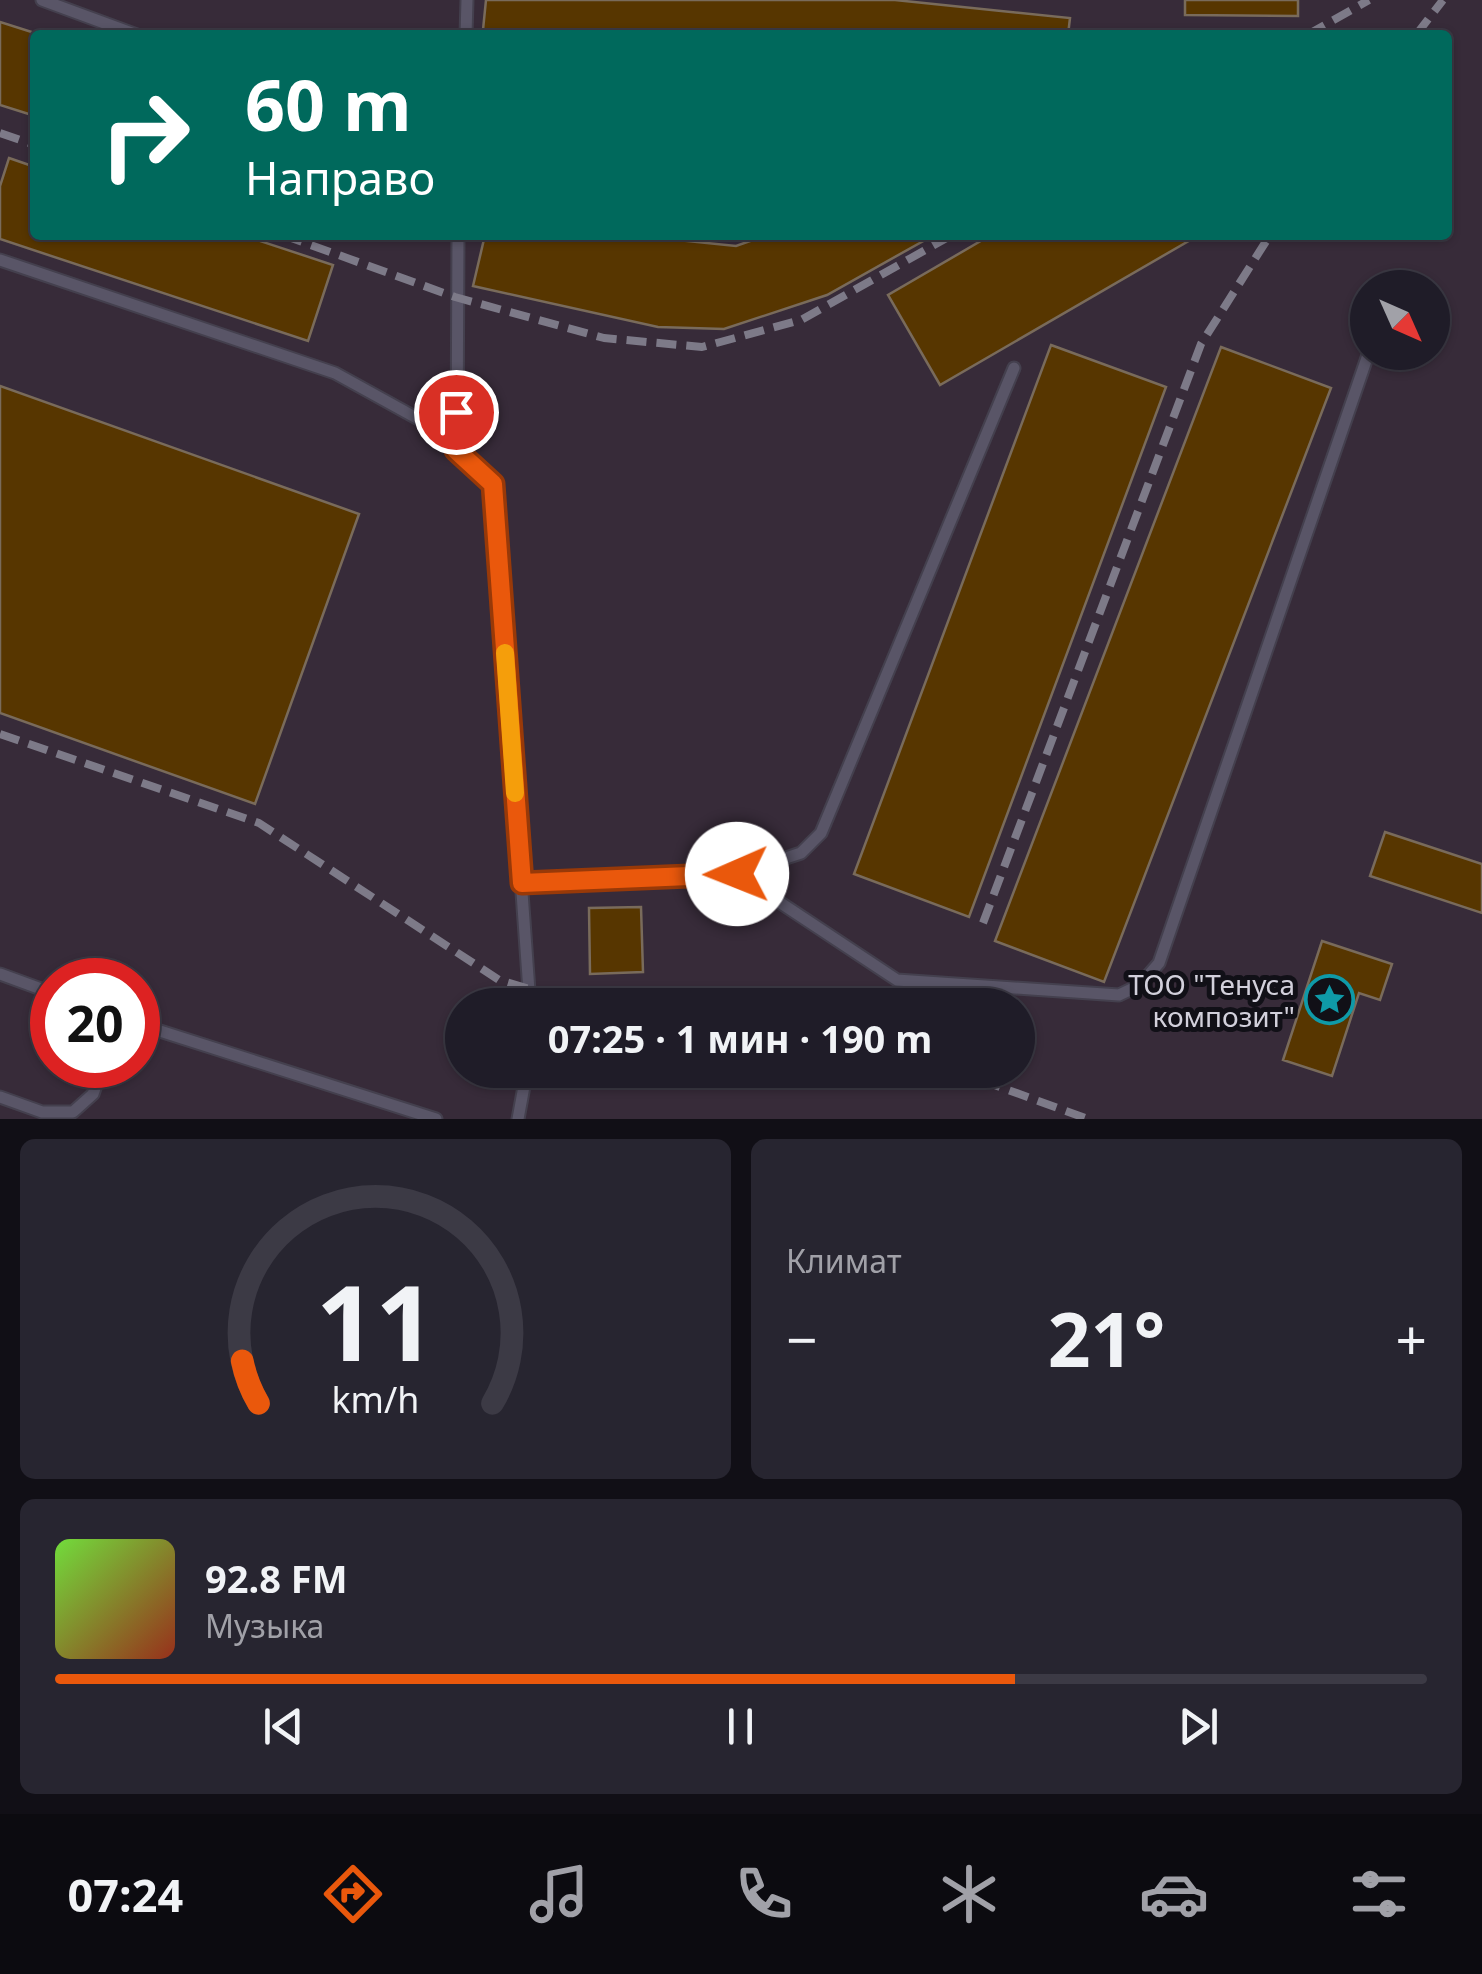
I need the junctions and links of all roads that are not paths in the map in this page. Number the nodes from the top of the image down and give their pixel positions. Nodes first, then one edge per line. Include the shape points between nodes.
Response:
1 (42, 0) edge
2 (467, 0) edge
3 (123, 30) edge
4 (466, 30) edge
5 (458, 240) edge
6 (0, 260) edge
7 (1014, 368) dead end
8 (1363, 370) edge
9 (456, 450) junction
10 (737, 874) junction
11 (522, 883) junction
12 (0, 974) edge
13 (30, 985) edge
14 (529, 988) edge
15 (160, 1031) edge
16 (95, 1088) edge
17 (524, 1088) edge
18 (0, 1097) edge
19 (436, 1119) edge
20 (518, 1119) edge

1 - 3 lane
2 - 4 lane
5 - 9 lane
6 - 9 lane via 335,373 431,426
7 - 10 lane via 821,833 801,853
8 - 10 lane via 1158,963 1140,985 1120,994 896,980
9 - 11 lane via 493,484
10 - 11 lane
11 - 14 lane
12 - 13 lane
15 - 19 lane
16 - 18 lane via 73,1112 42,1112
17 - 20 lane

